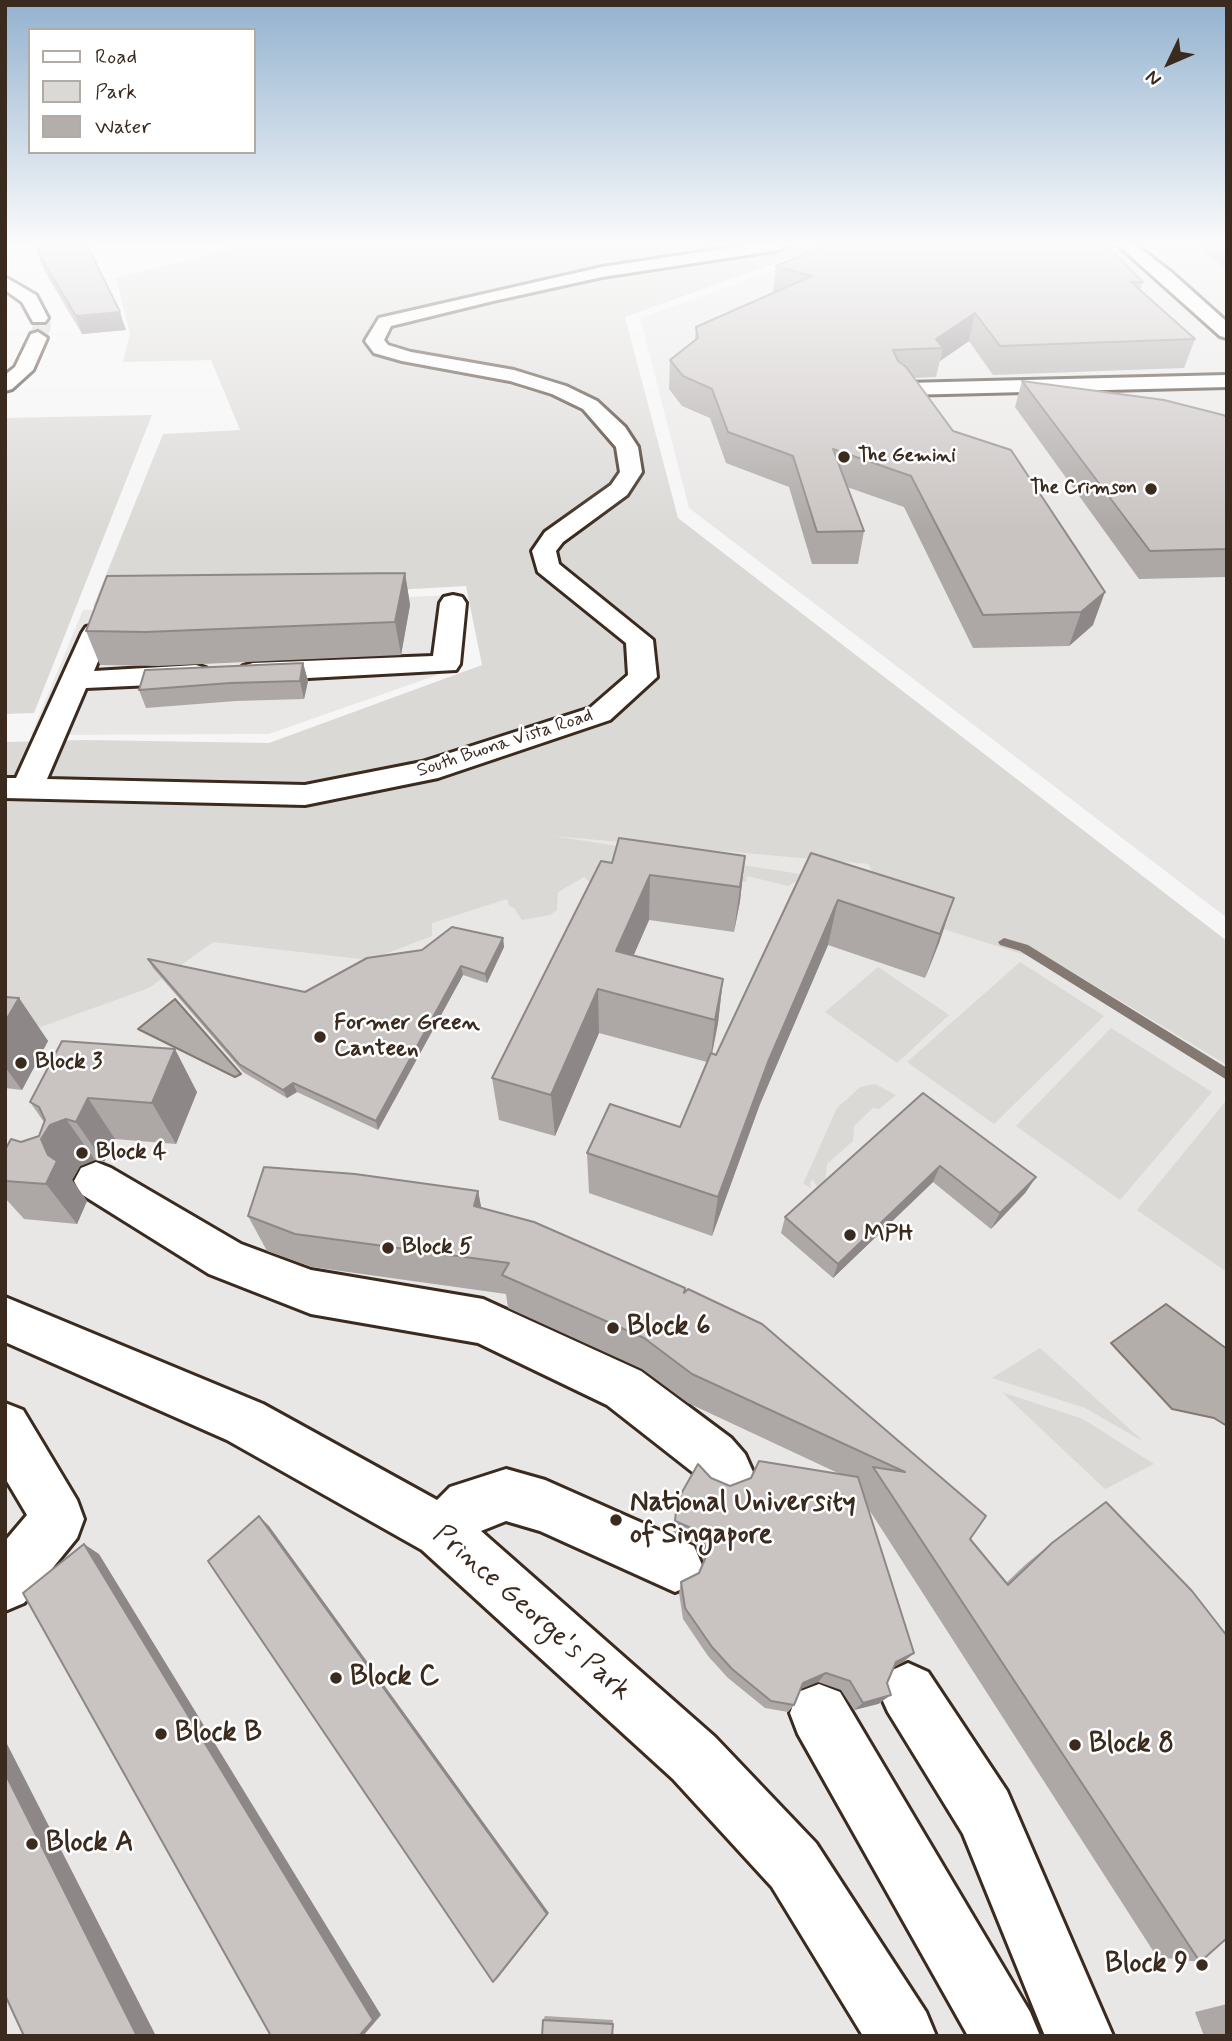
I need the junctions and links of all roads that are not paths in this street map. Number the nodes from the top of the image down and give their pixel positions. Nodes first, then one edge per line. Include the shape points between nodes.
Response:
1 (34, 340) tunnel mouth
2 (374, 340) edge
3 (1227, 381) edge
4 (1100, 384) junction
5 (5, 385) edge
6 (905, 389) edge
7 (1117, 403) edge
8 (453, 603) dead end
9 (96, 634) edge
10 (76, 680) junction
11 (17, 788) edge
12 (96, 1181) dead end
13 (5, 1319) edge
14 (5, 1428) edge
15 (727, 1472) dead end
16 (441, 1531) junction
17 (675, 1565) dead end
18 (5, 1584) edge
19 (908, 1692) dead end
20 (819, 1713) dead end
21 (902, 2036) edge
22 (1006, 2036) edge
23 (1079, 2036) edge

1 - 5 street via 23,370
2 - 11 street, South Buona Vista Road via 381,349 409,357 514,376 559,390 590,405 617,432 627,447 631,472 619,490 554,537 544,551 547,567 639,640 643,677 600,714 427,771 305,795
3 - 4 street
4 - 6 street
4 - 7 street
8 - 10 street via 446,664
9 - 10 street
10 - 11 street
12 - 15 street via 225,1259 311,1292 483,1321 624,1388
13 - 16 street, Prince George's Park via 245,1422
14 - 18 street via 58,1520
16 - 17 street via 468,1506 506,1495 558,1511
16 - 21 street, Prince George's Park via 694,1758 794,1865
19 - 23 street via 985,1814
20 - 22 street

